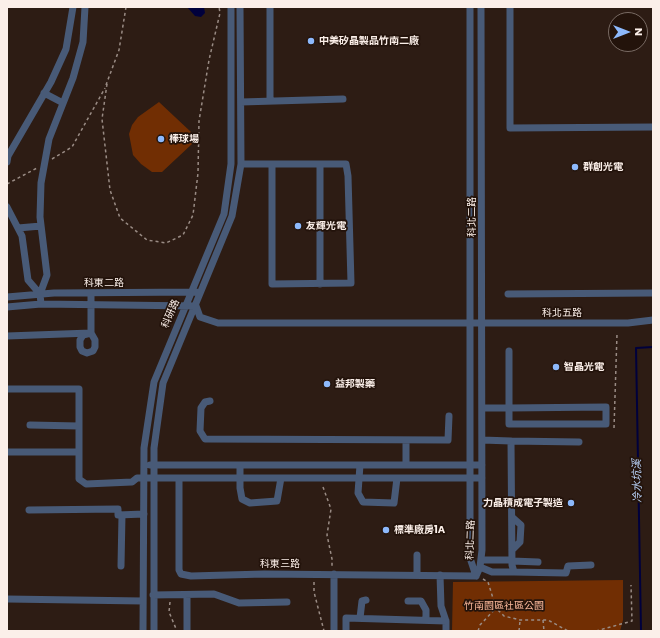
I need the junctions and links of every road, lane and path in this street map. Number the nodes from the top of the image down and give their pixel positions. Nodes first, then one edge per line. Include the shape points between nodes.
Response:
1 (72, 7) edge
2 (86, 7) edge
3 (126, 7) edge
4 (219, 7) edge
5 (231, 7) edge
6 (240, 7) edge
7 (270, 7) edge
8 (470, 7) edge
9 (481, 7) edge
10 (510, 7) edge
11 (106, 84) junction
12 (44, 93) junction
13 (343, 99) dead end
14 (270, 101) junction
15 (241, 102) junction
16 (63, 103) junction
17 (653, 127) edge
18 (7, 162) edge
19 (44, 164) junction
20 (241, 164) junction
21 (272, 165) junction
22 (320, 165) junction
23 (7, 184) edge
24 (7, 207) edge
25 (41, 226) junction
26 (18, 228) junction
27 (320, 284) junction
28 (191, 292) junction
29 (202, 292) junction
30 (653, 292) edge
31 (91, 293) junction
32 (40, 294) junction
33 (508, 294) dead end
34 (7, 296) edge
35 (40, 304) junction
36 (91, 305) junction
37 (186, 306) junction
38 (196, 306) junction
39 (7, 307) edge
40 (653, 320) edge
41 (470, 323) junction
42 (482, 323) junction
43 (617, 334) dead end
44 (7, 336) edge
45 (509, 351) dead end
46 (7, 389) edge
47 (210, 401) dead end
48 (482, 408) junction
49 (509, 408) junction
50 (449, 416) dead end
51 (30, 425) dead end
52 (79, 426) junction
53 (614, 428) dead end
54 (482, 440) junction
55 (406, 441) junction
56 (511, 442) junction
57 (579, 442) dead end
58 (7, 452) edge
59 (79, 452) junction
60 (144, 465) junction
61 (154, 465) junction
62 (240, 465) junction
63 (360, 465) junction
64 (406, 465) junction
65 (470, 465) junction
66 (482, 465) junction
67 (144, 478) junction
68 (154, 478) junction
69 (179, 478) junction
70 (240, 478) junction
71 (281, 478) junction
72 (359, 478) junction
73 (398, 478) junction
74 (470, 478) junction
75 (482, 478) junction
76 (323, 487) dead end
77 (29, 510) dead end
78 (144, 514) junction
79 (122, 515) junction
80 (417, 555) dead end
81 (512, 560) junction
82 (538, 562) dead end
83 (480, 563) junction
84 (590, 565) dead end
85 (121, 566) dead end
86 (333, 572) junction
87 (514, 572) junction
88 (314, 574) junction
89 (417, 575) junction
90 (440, 575) junction
91 (476, 576) junction
92 (631, 585) dead end
93 (154, 595) junction
94 (187, 595) junction
95 (7, 599) edge
96 (366, 600) dead end
97 (408, 601) dead end
98 (143, 602) junction
99 (170, 602) dead end
100 (287, 602) dead end
101 (496, 608) junction
102 (360, 618) junction
103 (426, 620) junction
104 (520, 620) junction
105 (543, 620) junction
106 (446, 621) junction
107 (143, 631) edge
108 (154, 631) edge
109 (177, 631) edge
110 (187, 631) edge
111 (324, 631) edge
112 (334, 631) edge
113 (346, 631) edge
114 (446, 631) edge
115 (478, 631) edge
116 (519, 631) edge
117 (544, 631) edge
118 (568, 631) edge
119 (596, 631) edge

1 - 12 street via 66,49
2 - 16 street via 83,42
3 - 11 path via 119,50
4 - 11 path via 220,13 199,121 198,173 193,215 183,235 166,243 147,240 120,218 110,190 102,119
5 - 28 street, 科研路 via 231,164 224,214
6 - 15 street, 科研路
7 - 14 street
8 - 41 street, 科北二路
9 - 42 street, 科北二路
10 - 17 street via 510,128
11 - 19 path via 102,96 72,147
12 - 16 street
12 - 18 street
13 - 14 street
14 - 15 street
15 - 20 street, 科研路
16 - 19 street via 49,139
19 - 23 path
19 - 25 street via 41,183
20 - 21 street
20 - 29 street, 科研路 via 232,216
21 - 22 street
21 - 27 street via 272,284
22 - 27 street
22 - 27 street via 346,164 351,283
24 - 26 street
25 - 26 street
25 - 32 street via 46,275
26 - 32 street via 22,236 28,280
28 - 29 street, 科東二路
28 - 31 street, 科東二路
28 - 37 street, 科研路
29 - 38 street, 科研路
30 - 33 street
31 - 32 street, 科東二路
31 - 36 street
32 - 34 street, 科東二路
32 - 35 street
35 - 36 street
35 - 39 street
36 - 37 street
36 - 44 street via 91,333
37 - 38 street
37 - 60 street, 科研路 via 154,382 144,448
38 - 41 street, 科北五路 via 200,317 218,323
38 - 61 street, 科研路 via 163,383
40 - 42 street, 科北五路 via 628,323
41 - 42 street, 科北五路
41 - 65 street, 科北二路
42 - 48 street, 科北二路
43 - 53 path
45 - 49 street
46 - 52 street via 79,389
47 - 55 street via 205,402 201,408 200,431 205,439
48 - 49 street
48 - 54 street, 科北二路
49 - 49 street via 509,424 606,424 606,407
50 - 55 street via 448,440
51 - 52 street
52 - 59 street
54 - 56 street
54 - 66 street, 科北二路
55 - 64 street
56 - 57 street
56 - 81 street
58 - 59 street
59 - 67 street via 79,479 86,484 132,482 137,478
60 - 61 street
60 - 67 street, 科研路
61 - 62 street
61 - 68 street, 科研路
62 - 63 street
62 - 70 street
63 - 64 street
63 - 72 street
64 - 65 street
65 - 66 street
65 - 74 street, 科北二路
66 - 75 street, 科北二路
67 - 68 street
67 - 78 street, 科研路
68 - 69 street
68 - 93 street, 科研路
69 - 70 street
69 - 88 street, 科東三路 via 181,574
70 - 71 street
70 - 71 street via 242,499 250,503 277,501
71 - 72 street
72 - 73 street
72 - 73 street via 358,493 363,502 394,503
73 - 74 street
74 - 75 street
74 - 91 street, 科北二路 via 470,558
75 - 83 street, 科北二路
76 - 86 path via 331,509 327,535
77 - 79 street via 118,509 118,515
78 - 79 street
78 - 98 street, 科研路
79 - 85 street
80 - 89 street
81 - 82 street
81 - 83 street
81 - 87 street
83 - 87 street via 492,572
83 - 91 street, 科北二路
84 - 87 street via 568,566 566,573
86 - 88 street, 科東三路
86 - 89 street, 科東三路
86 - 112 street
88 - 111 path via 314,592
89 - 90 street, 科東三路
90 - 91 street, 科東三路
90 - 106 street via 441,606
91 - 101 path via 488,582
92 - 119 path via 632,621
93 - 94 street
93 - 108 street, 科研路
94 - 100 street via 214,594 239,603
94 - 110 street
95 - 98 street
96 - 102 street via 362,602
97 - 103 street via 421,602 426,610
98 - 107 street, 科研路
99 - 109 path via 169,612
101 - 104 path via 504,616
101 - 115 path via 480,625
102 - 103 street
102 - 113 street via 346,618
103 - 106 street
104 - 105 path
104 - 116 path
105 - 117 path
105 - 118 path via 548,620
106 - 114 street

